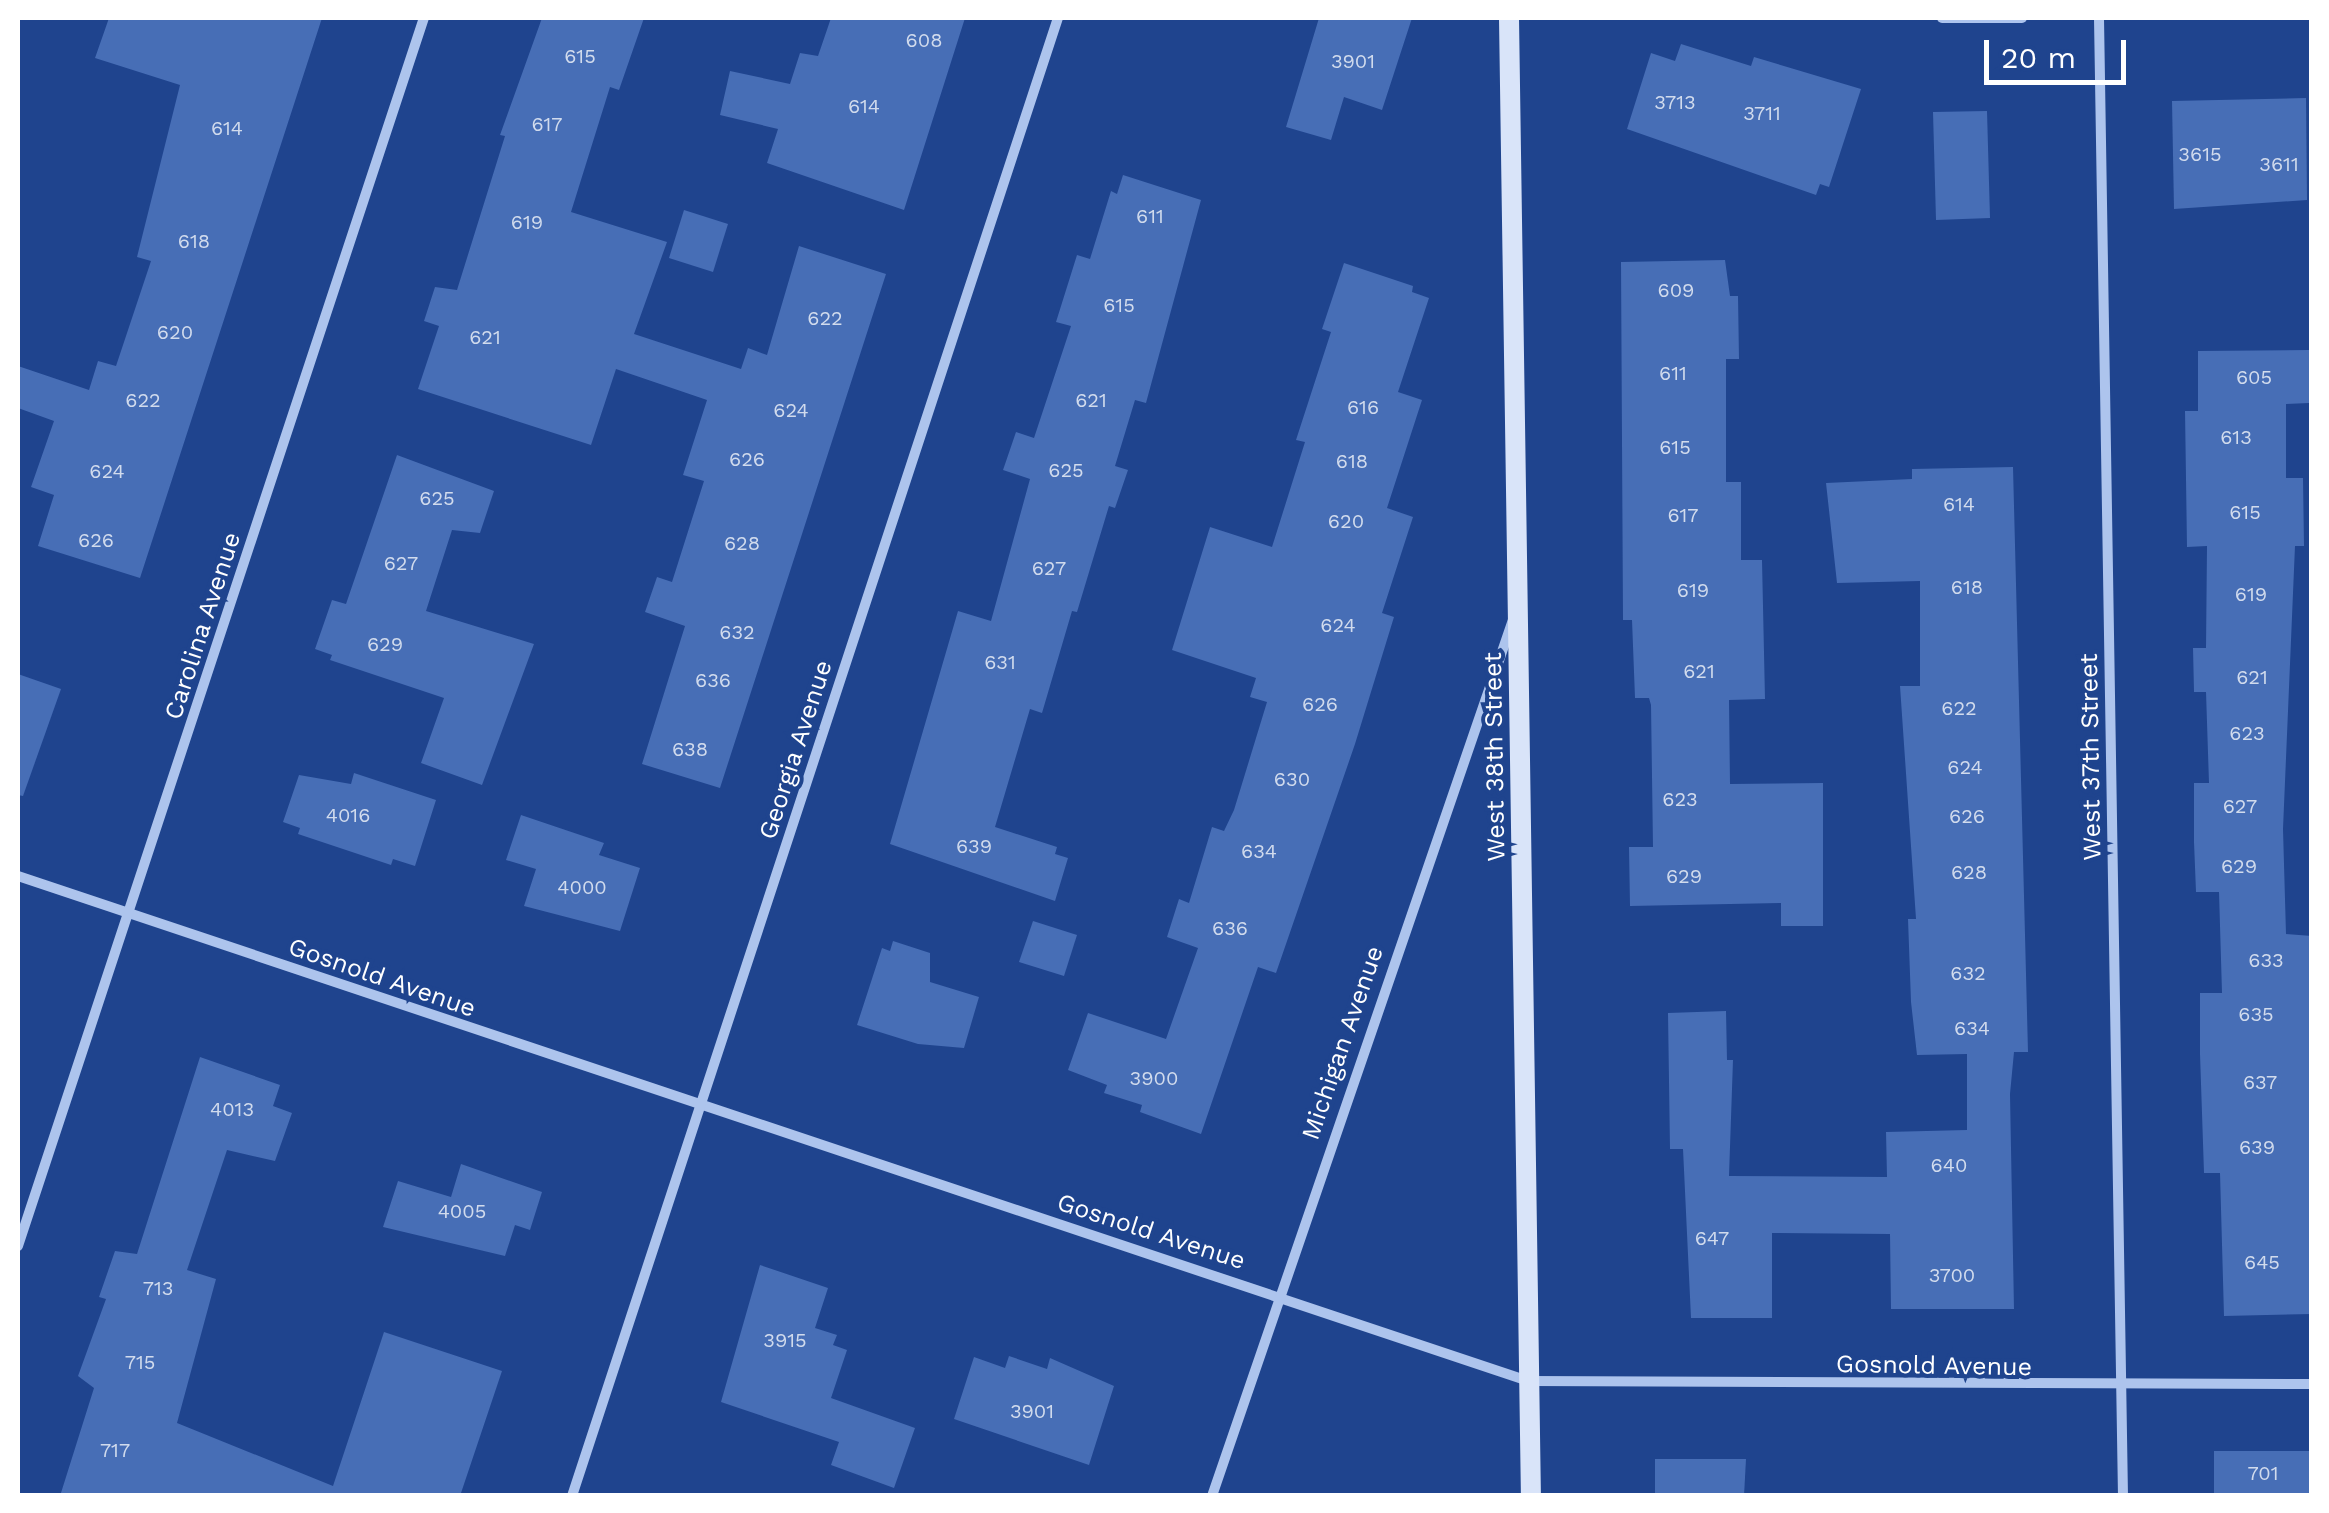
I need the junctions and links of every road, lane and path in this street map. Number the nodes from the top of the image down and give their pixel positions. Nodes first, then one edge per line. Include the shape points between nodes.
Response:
1 (424, 18) edge
2 (1058, 18) edge
3 (1508, 18) edge
4 (1942, 18) edge
5 (2022, 18) edge
6 (2099, 18) edge
7 (1518, 605) junction
8 (18, 876) edge
9 (129, 912) junction
10 (700, 1107) junction
11 (18, 1246) edge
12 (1276, 1294) junction
13 (1528, 1381) junction
14 (2312, 1384) edge
15 (2121, 1388) junction
16 (572, 1496) edge
17 (1212, 1496) edge
18 (1531, 1496) edge
19 (2123, 1496) edge

1 - 9 street, Carolina Avenue
2 - 10 street, Georgia Avenue
3 - 7 main road, West 38th Street
4 - 5 street
6 - 15 street, West 37th Street
7 - 12 street, Michigan Avenue
7 - 13 main road, West 38th Street
8 - 9 street, Gosnold Avenue
9 - 10 street, Gosnold Avenue
9 - 11 street, Carolina Avenue
10 - 12 street, Gosnold Avenue
10 - 16 street, Georgia Avenue
12 - 13 street, Gosnold Avenue
12 - 17 street, Michigan Avenue
13 - 15 street, Gosnold Avenue
13 - 18 main road, West 38th Street
14 - 15 street, Gosnold Avenue
15 - 19 street, West 37th Street

